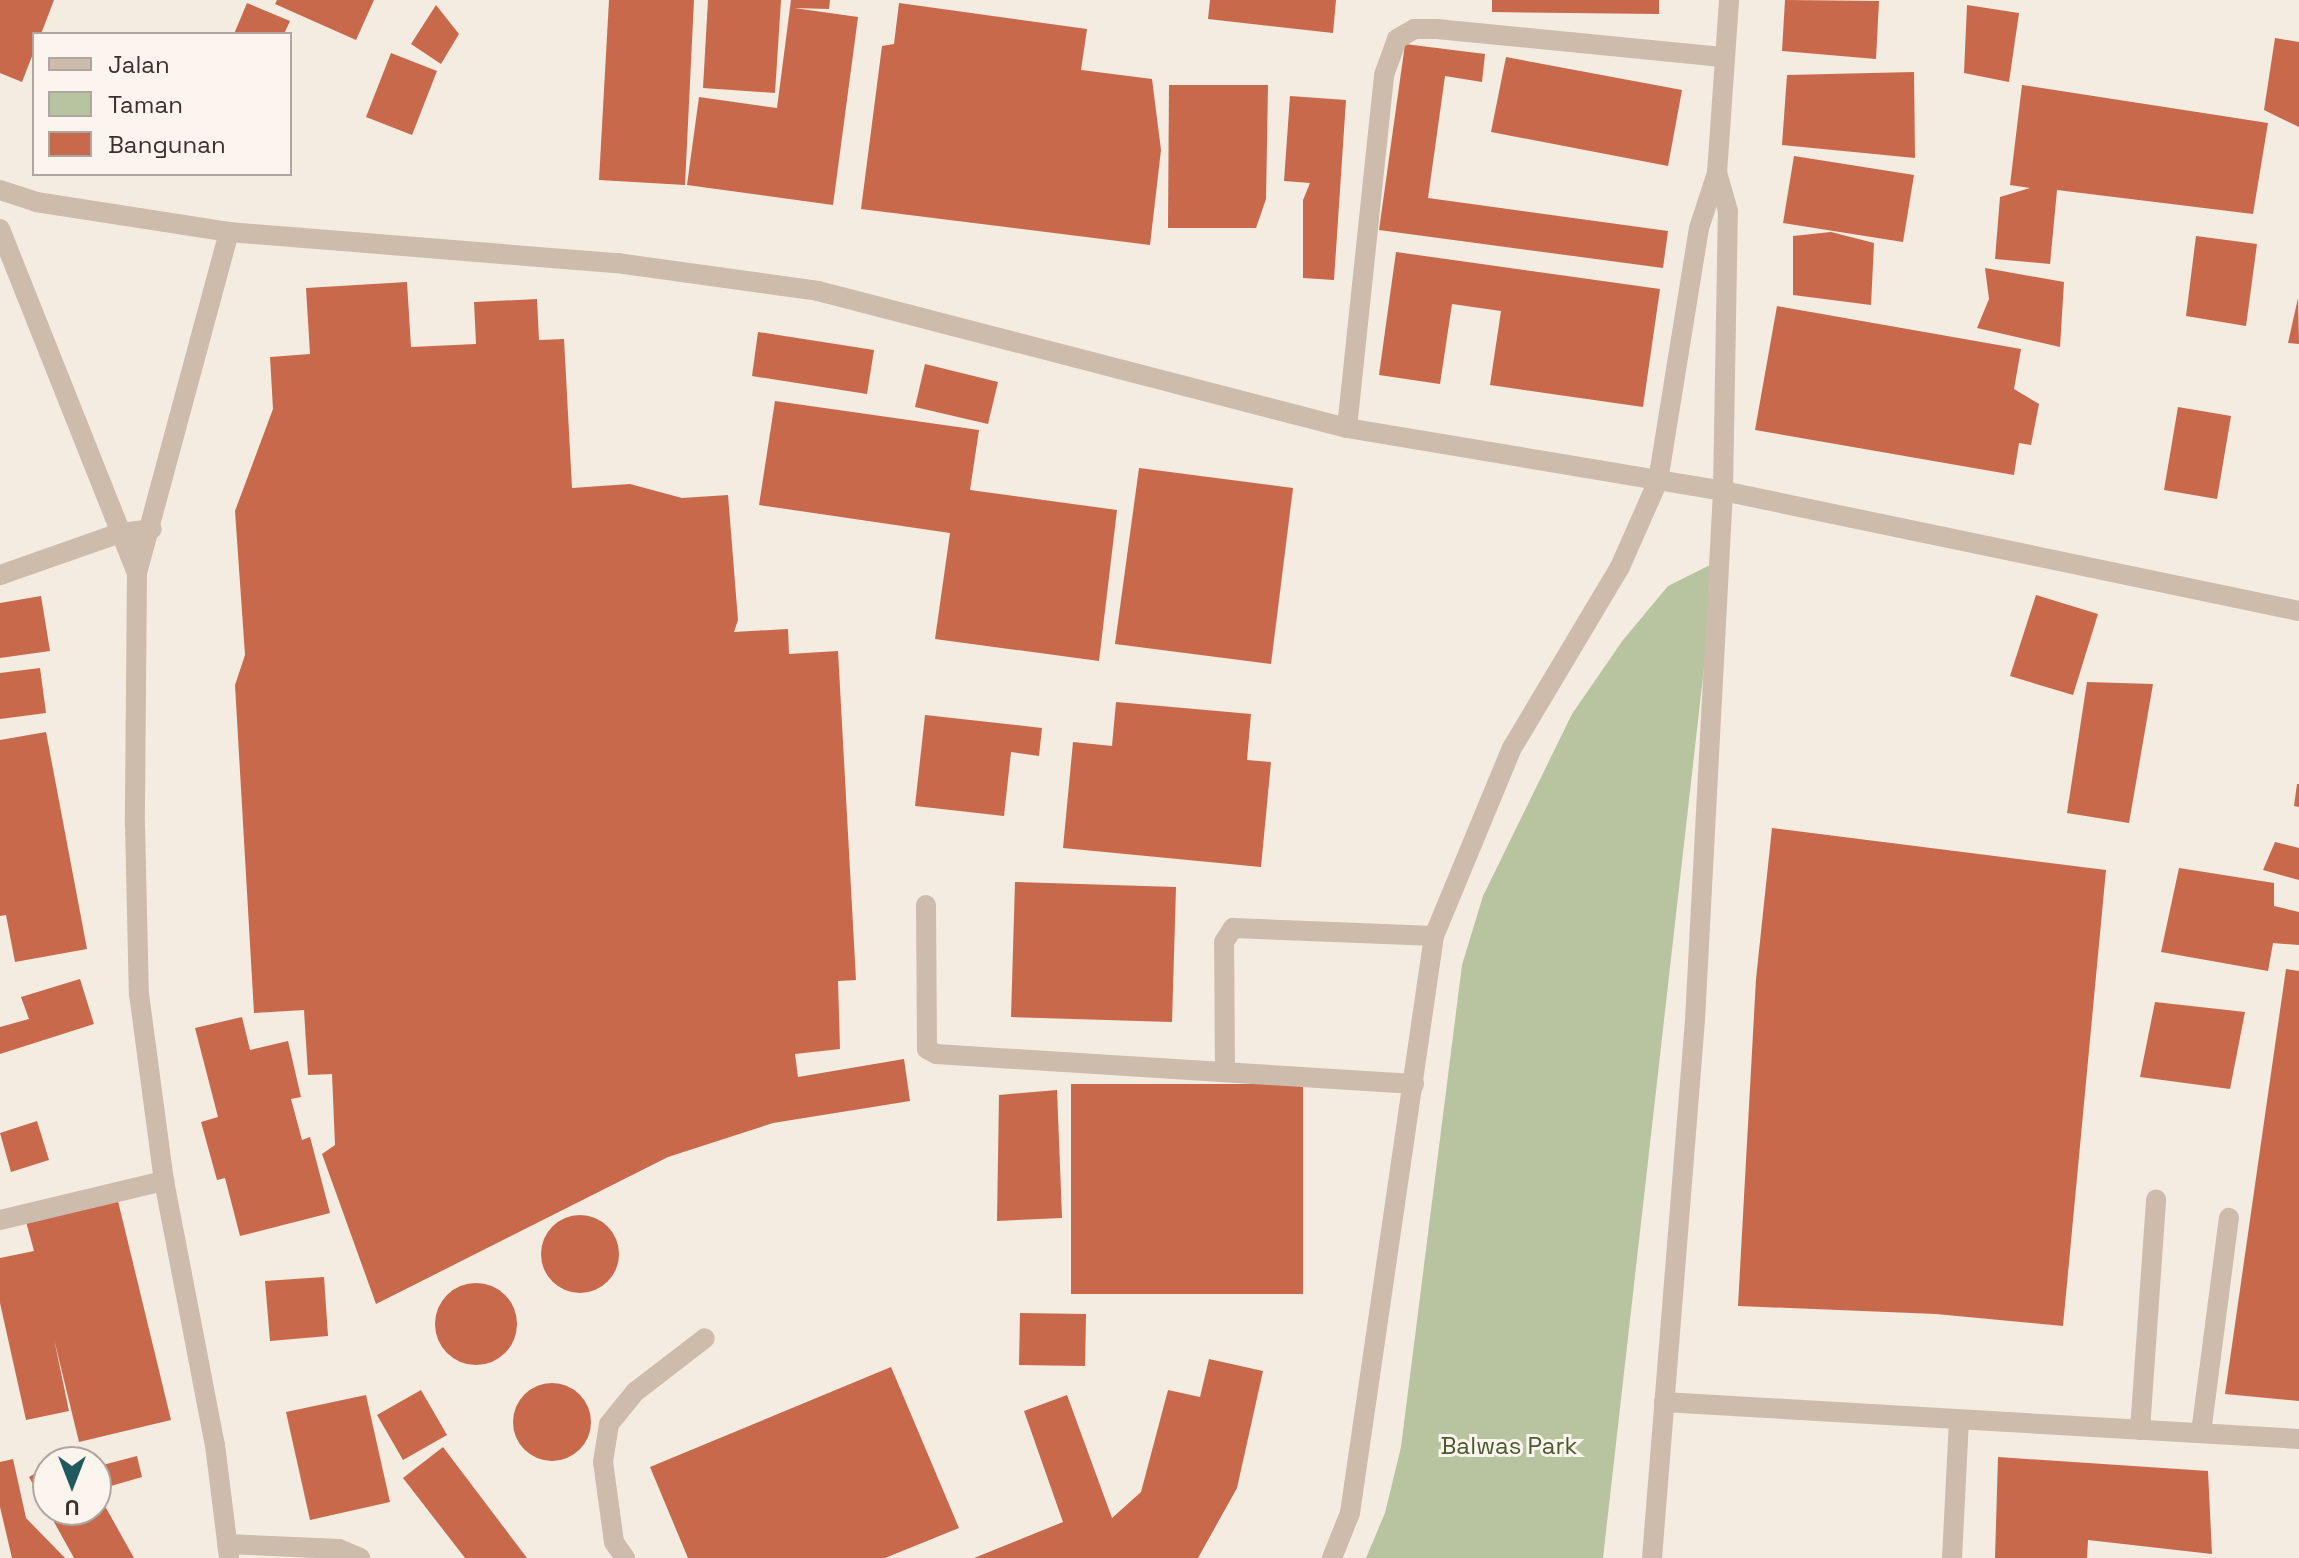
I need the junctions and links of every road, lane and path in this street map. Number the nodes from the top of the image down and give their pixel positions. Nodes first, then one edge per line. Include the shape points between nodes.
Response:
1 (1729, 0) edge
2 (1725, 57) junction
3 (1717, 173) junction
4 (0, 190) edge
5 (0, 229) edge
6 (229, 232) junction
7 (1347, 428) junction
8 (1658, 481) junction
9 (1723, 491) junction
10 (152, 529) junction
11 (120, 533) junction
12 (137, 573) junction
13 (0, 575) edge
14 (2299, 611) edge
15 (926, 905) dead end
16 (1434, 936) junction
17 (1225, 1072) junction
18 (1414, 1084) junction
19 (164, 1181) junction
20 (2156, 1200) dead end
21 (2229, 1218) dead end
22 (0, 1220) edge
23 (705, 1338) dead end
24 (1664, 1402) junction
25 (1959, 1420) junction
26 (2140, 1430) junction
27 (2201, 1433) junction
28 (2299, 1439) edge
29 (228, 1551) edge
30 (360, 1558) edge
31 (625, 1558) edge
32 (1332, 1558) edge
33 (1652, 1558) edge
34 (1952, 1558) edge

1 - 2 street
2 - 3 street
2 - 7 street via 1437,29 1414,29 1397,39 1384,75
3 - 8 street via 1699,228
3 - 9 street via 1728,211
4 - 6 street via 36,202
5 - 11 street
6 - 7 street via 617,263 818,291
6 - 10 street
7 - 8 street
8 - 9 street
8 - 16 street via 1620,567 1512,748
9 - 14 street
9 - 24 street via 1695,1020
10 - 11 street
10 - 12 street
11 - 12 street
11 - 13 street
12 - 19 street via 139,994
15 - 17 street via 927,1049 936,1054
16 - 17 street via 1233,928 1224,942
16 - 18 street
17 - 18 street
18 - 32 street via 1350,1513
19 - 22 street
19 - 29 street via 215,1445
20 - 26 street
21 - 27 street
23 - 31 street via 635,1392 609,1424 603,1462 614,1542
24 - 25 street
24 - 33 street
25 - 26 street
25 - 34 street
26 - 27 street
27 - 28 street
29 - 30 street via 339,1549

